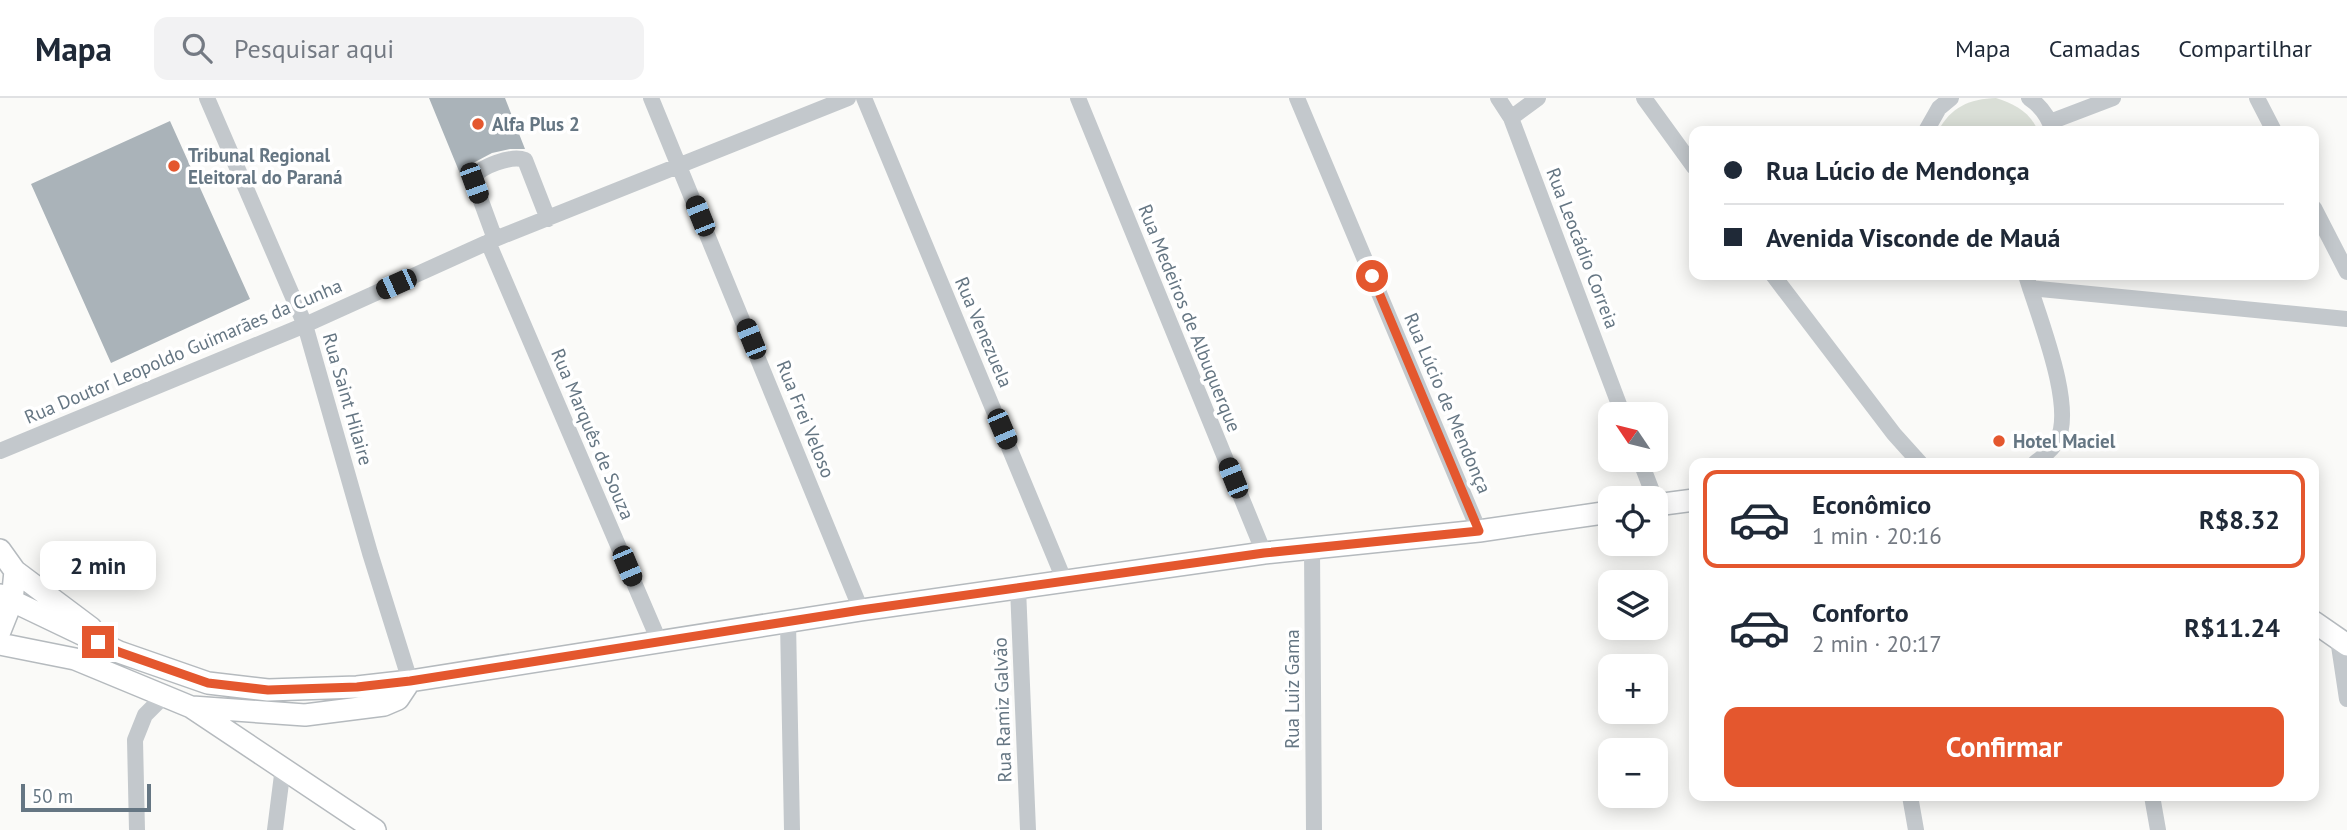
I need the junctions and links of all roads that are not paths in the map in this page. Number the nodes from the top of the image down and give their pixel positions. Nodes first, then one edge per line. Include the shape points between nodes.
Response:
1 (207, 98) edge
2 (651, 98) edge
3 (848, 98) edge
4 (864, 98) edge
5 (1078, 98) edge
6 (1297, 98) edge
7 (1498, 98) edge
8 (1538, 98) edge
9 (1644, 98) edge
10 (1951, 98) edge
11 (2029, 98) edge
12 (2113, 98) edge
13 (2257, 98) edge
14 (1511, 118) junction
15 (1929, 126) edge
16 (2050, 126) edge
17 (2053, 126) edge
18 (2271, 126) edge
19 (1689, 160) edge
20 (680, 166) junction
21 (2319, 218) edge
22 (548, 219) junction
23 (491, 241) junction
24 (2347, 272) edge
25 (1777, 280) edge
26 (2028, 281) edge
27 (2347, 319) edge
28 (305, 326) junction
29 (1618, 402) edge
30 (0, 450) edge
31 (1916, 458) edge
32 (2041, 458) edge
33 (1689, 500) edge
34 (1668, 501) edge
35 (1598, 514) edge
36 (1479, 531) junction
37 (1312, 549) junction
38 (0, 550) edge
39 (1264, 553) junction
40 (15, 571) junction
41 (1065, 582) junction
42 (1018, 588) junction
43 (6, 598) edge
44 (861, 610) junction
45 (788, 622) junction
46 (2319, 626) edge
47 (0, 631) edge
48 (659, 641) junction
49 (2342, 642) edge
50 (0, 644) edge
51 (119, 652) junction
52 (410, 681) junction
53 (165, 695) junction
54 (2347, 699) edge
55 (191, 707) junction
56 (283, 767) junction
57 (1911, 801) edge
58 (2153, 801) edge
59 (137, 830) edge
60 (275, 830) edge
61 (375, 830) edge
62 (792, 830) edge
63 (1028, 830) edge
64 (1314, 830) edge
65 (1916, 830) edge
66 (2158, 830) edge

1 - 28 street, Rua Saint Hilaire
2 - 20 street, Rua Frei Veloso
3 - 20 street, Rua Doutor Leopoldo Guimarães da Cunha
4 - 41 street, Rua Venezuela
5 - 39 street, Rua Medeiros de Albuquerque
6 - 36 street, Rua Lúcio de Mendonça
7 - 14 street, Rua Leocádio Correia
8 - 14 street
9 - 19 street
10 - 15 street
11 - 16 street
12 - 17 street
13 - 18 street
14 - 29 street, Rua Leocádio Correia
20 - 22 street, Rua Doutor Leopoldo Guimarães da Cunha
20 - 44 street, Rua Frei Veloso
21 - 24 street
22 - 23 street, Rua Doutor Leopoldo Guimarães da Cunha
22 - 23 street, Rua Marquês de Souza via 525,160 514,157 478,170 473,179
23 - 28 street, Rua Doutor Leopoldo Guimarães da Cunha
23 - 48 street, Rua Marquês de Souza
25 - 31 street
26 - 27 street
26 - 32 street via 2062,392 2063,419 2057,441
28 - 30 street, Rua Doutor Leopoldo Guimarães da Cunha
28 - 52 street, Rua Saint Hilaire
33 - 34 main road
35 - 36 main road
36 - 37 main road
37 - 39 main road
37 - 64 street, Rua Luiz Gama
38 - 40 main road
39 - 41 main road
40 - 43 main road
40 - 51 main road
41 - 42 main road
42 - 44 main road
42 - 63 street, Rua Ramiz Galvão
43 - 47 main road
43 - 51 main road
44 - 45 main road
45 - 48 main road
45 - 62 street
46 - 49 main road
48 - 52 main road
49 - 54 street
50 - 53 main road via 75,659
51 - 52 main road via 208,683 268,690
52 - 55 main road via 398,699 384,705 305,715
53 - 55 main road
53 - 59 street via 145,715 135,740
55 - 56 main road
56 - 60 street
56 - 61 main road
57 - 65 street
58 - 66 street

